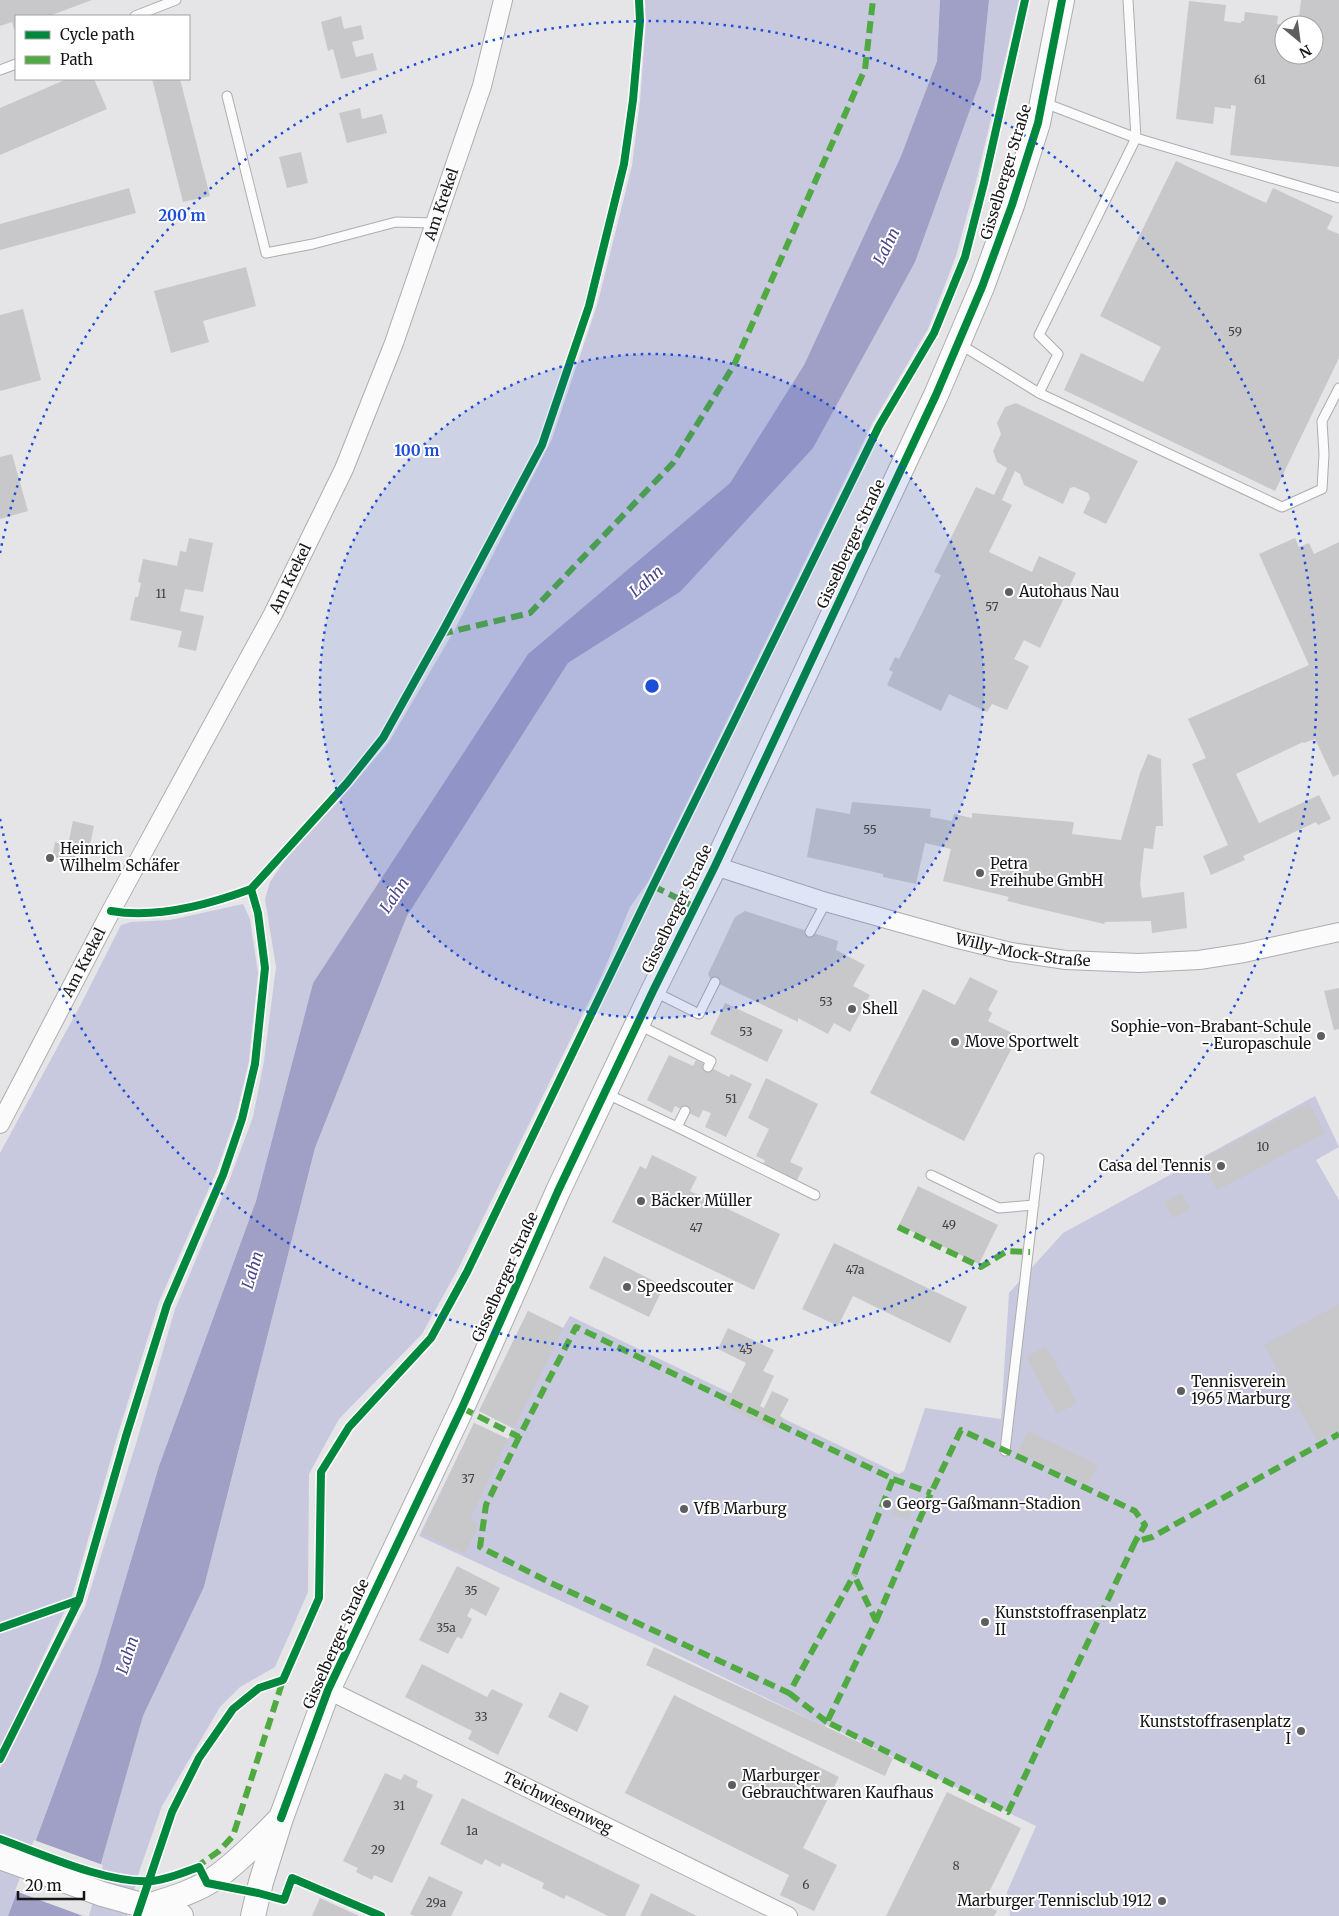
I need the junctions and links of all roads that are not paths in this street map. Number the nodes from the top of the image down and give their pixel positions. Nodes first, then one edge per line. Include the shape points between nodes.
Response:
1 (176, 0) edge
2 (503, 0) edge
3 (1062, 0) edge
4 (1128, 0) edge
5 (138, 15) edge
6 (15, 64) edge
7 (0, 70) edge
8 (227, 96) dead end
9 (1042, 102) junction
10 (1136, 138) junction
11 (1339, 198) edge
12 (435, 223) junction
13 (958, 343) junction
14 (1339, 388) edge
15 (1039, 393) junction
16 (715, 866) junction
17 (826, 902) junction
18 (810, 932) dead end
19 (1339, 932) edge
20 (715, 982) dead end
21 (653, 991) junction
22 (637, 1025) junction
23 (708, 1066) dead end
24 (605, 1093) junction
25 (685, 1112) dead end
26 (0, 1124) edge
27 (677, 1127) junction
28 (1039, 1158) dead end
29 (931, 1175) dead end
30 (815, 1195) dead end
31 (1034, 1205) junction
32 (1005, 1450) dead end
33 (328, 1690) junction
34 (281, 1818) junction
35 (0, 1857) edge
36 (144, 1907) junction
37 (181, 1916) edge
38 (253, 1916) edge
39 (788, 1916) edge

1 - 5 lane
2 - 12 street, Am Krekel via 482,86
3 - 9 main road, Gisselberger Straße
4 - 10 lane
6 - 7 lane
8 - 12 lane via 266,253 396,222
9 - 10 lane
9 - 13 main road, Gisselberger Straße via 1010,213
10 - 11 lane
10 - 15 lane via 1039,335 1058,354
12 - 26 street, Am Krekel via 394,343 335,486 273,614 111,911
13 - 15 lane
13 - 16 main road, Gisselberger Straße
14 - 15 lane via 1322,421 1322,489 1282,507
16 - 17 street, Willy-Mock-Straße
16 - 21 main road, Gisselberger Straße
17 - 18 lane
17 - 19 street, Willy-Mock-Straße via 1011,952 1066,960 1139,963 1199,960
20 - 21 lane via 699,1014
21 - 22 main road, Gisselberger Straße
22 - 23 lane via 711,1060
22 - 24 main road, Gisselberger Straße
24 - 27 lane
24 - 33 main road, Gisselberger Straße via 462,1408
25 - 27 lane
27 - 30 lane
28 - 31 lane
29 - 31 lane via 1000,1208
31 - 32 lane
33 - 34 main road, Gisselberger Straße
33 - 39 street, Teichwiesenweg
34 - 36 main road via 218,1876 183,1895
34 - 38 main road, Gisselberger Straße
35 - 36 main road
36 - 37 main road

